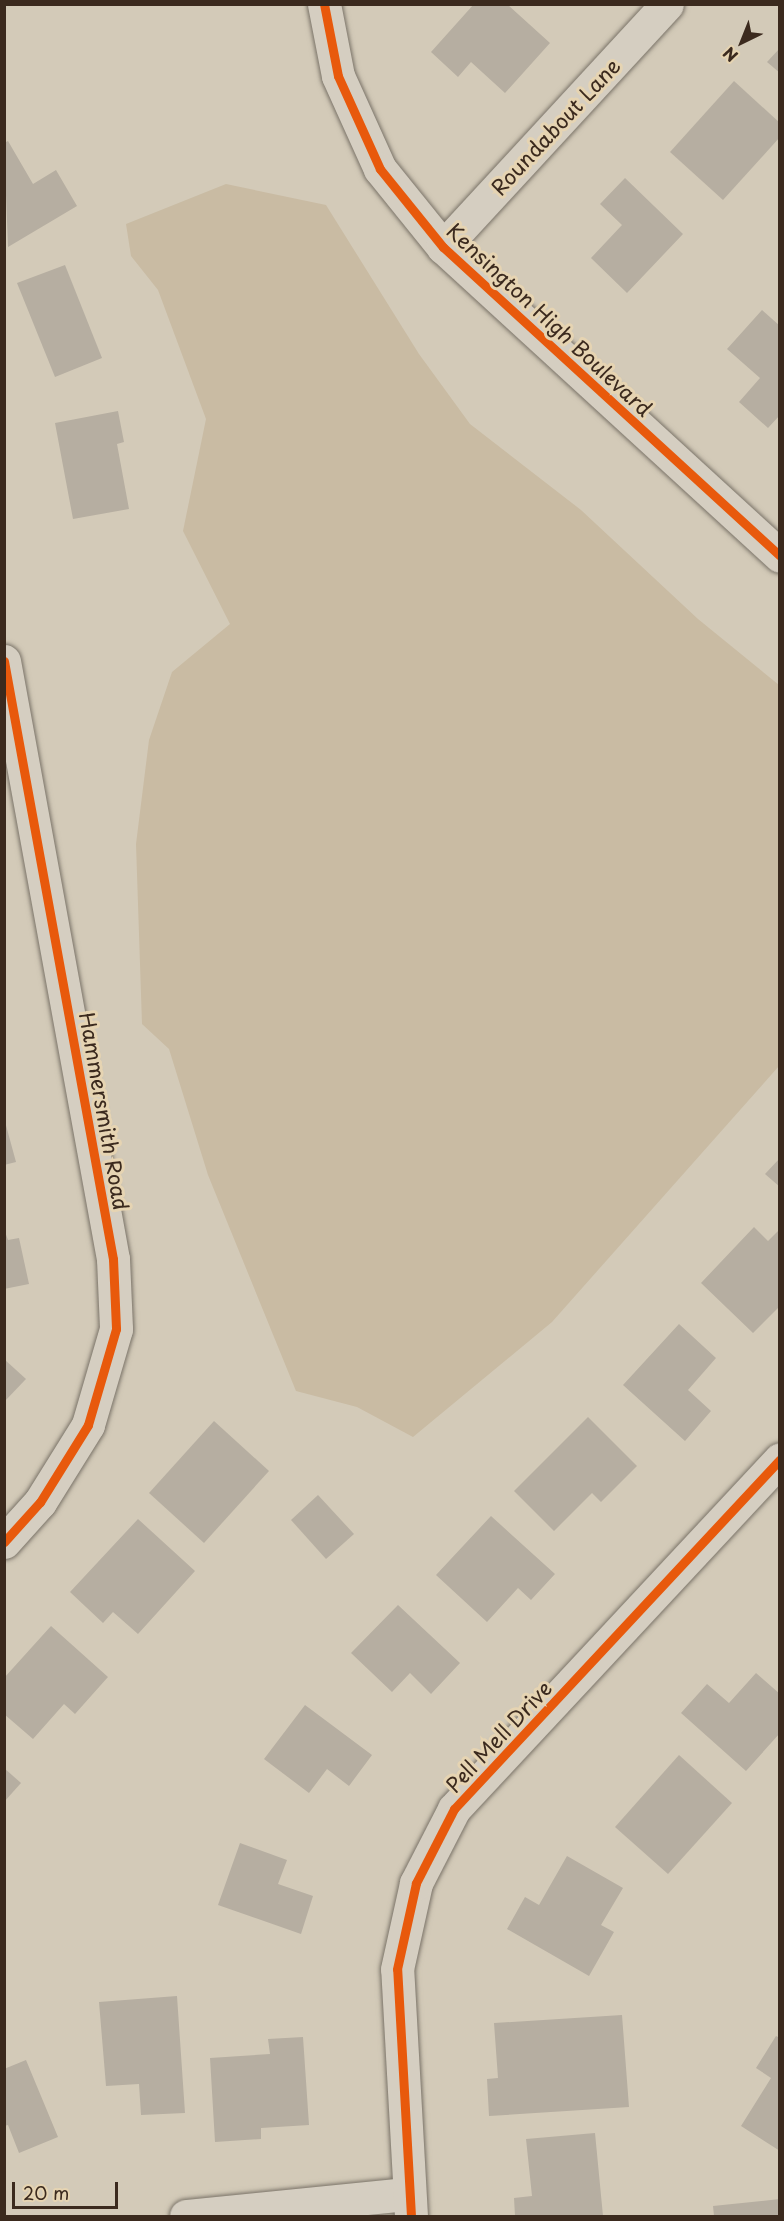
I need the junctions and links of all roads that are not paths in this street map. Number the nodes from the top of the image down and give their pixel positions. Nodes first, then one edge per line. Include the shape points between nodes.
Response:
1 (324, 4) edge
2 (667, 4) edge
3 (443, 247) junction
4 (780, 556) edge
5 (4, 661) edge
6 (780, 1458) edge
7 (4, 1542) edge
8 (410, 2205) edge
9 (186, 2217) edge

1 - 3 street, Kensington High Boulevard via 338,76 380,169
2 - 3 street, Roundabout Lane
3 - 4 street, Kensington High Boulevard
5 - 7 street, Hammersmith Road via 113,1259 116,1329 88,1425 40,1502
6 - 8 street, Pell Mell Drive via 454,1809 416,1883 397,1969
8 - 9 street

